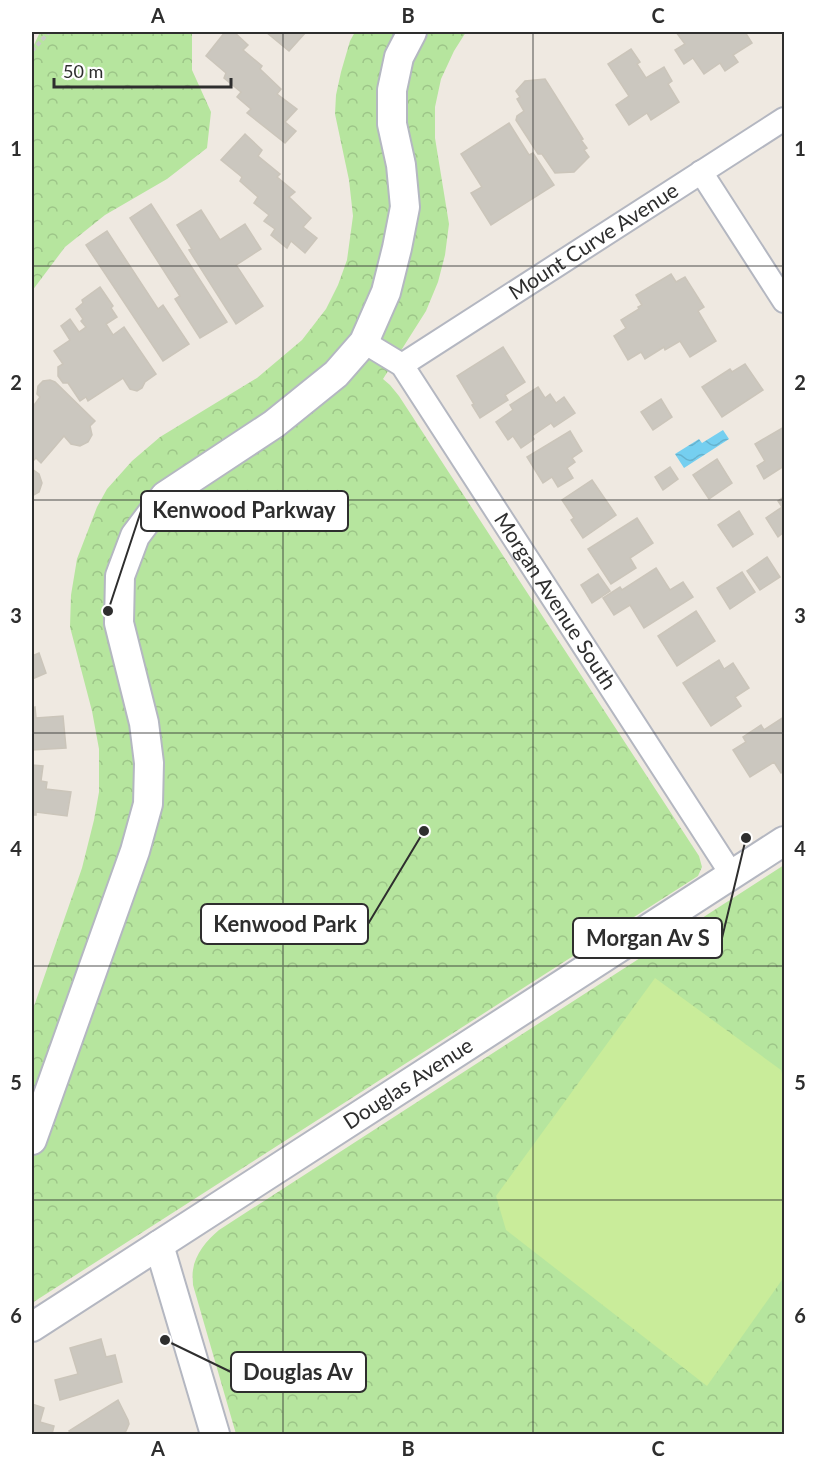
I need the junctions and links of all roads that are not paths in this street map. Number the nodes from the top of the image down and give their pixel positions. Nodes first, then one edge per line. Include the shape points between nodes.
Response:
1 (412, 32) edge
2 (784, 119) edge
3 (701, 172) junction
4 (784, 301) edge
5 (364, 342) junction
6 (402, 365) junction
7 (784, 841) edge
8 (732, 875) junction
9 (32, 1140) edge
10 (159, 1245) junction
11 (32, 1327) edge
12 (215, 1434) edge

1 - 5 street via 399,57 392,90 392,124 405,207 386,292
2 - 3 street, Mount Curve Avenue
3 - 4 street
3 - 6 street, Mount Curve Avenue
5 - 6 street, Morgan Avenue South
5 - 9 street via 336,374 274,424 165,496 135,536 120,576 119,622 144,723 148,804 135,851
6 - 8 street, Morgan Avenue South
7 - 8 street, Douglas Avenue
8 - 10 street, Douglas Avenue
10 - 11 street, Douglas Avenue
10 - 12 street

